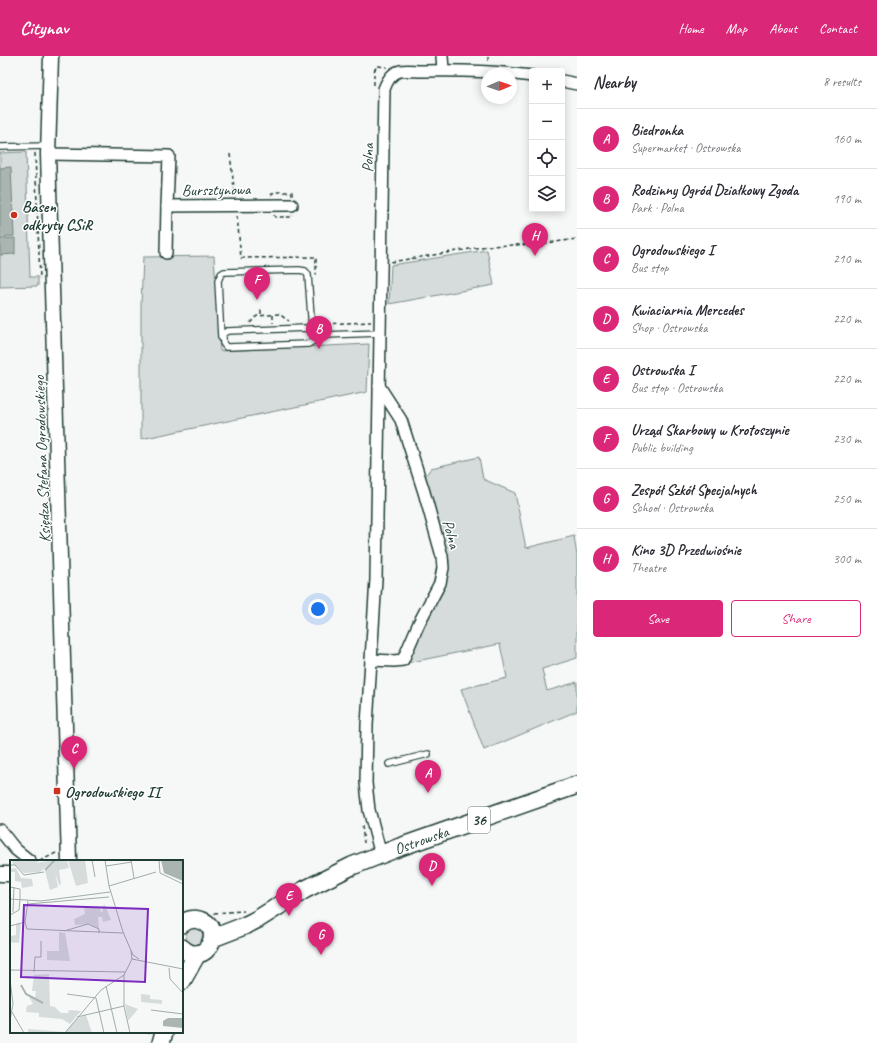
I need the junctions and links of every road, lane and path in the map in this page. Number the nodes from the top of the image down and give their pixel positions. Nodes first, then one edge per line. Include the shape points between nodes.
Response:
1 (51, 56) edge
2 (442, 56) edge
3 (488, 56) edge
4 (487, 65) dead end
5 (443, 70) junction
6 (529, 76) edge
7 (565, 82) edge
8 (577, 84) edge
9 (0, 148) edge
10 (48, 150) junction
11 (292, 204) joint
12 (167, 206) junction
13 (236, 210) dead end
14 (272, 213) dead end
15 (577, 239) edge
16 (166, 253) dead end
17 (390, 262) dead end
18 (316, 280) dead end
19 (261, 310) dead end
20 (261, 315) junction
21 (312, 321) junction
22 (371, 322) dead end
23 (312, 330) junction
24 (243, 331) junction
25 (380, 333) junction
26 (324, 335) junction
27 (223, 343) junction
28 (378, 386) junction
29 (371, 660) junction
30 (428, 754) dead end
31 (389, 764) dead end
32 (577, 785) edge
33 (0, 830) edge
34 (66, 855) edge
35 (381, 855) junction
36 (29, 860) edge
37 (44, 860) edge
38 (184, 921) edge
39 (210, 931) junction
40 (186, 952) edge
41 (183, 974) edge
42 (145, 1033) edge
43 (160, 1036) edge

1 - 10 street, Księdza Stefana Ogrodowskiego
2 - 5 street
3 - 4 path
5 - 6 street, Polna via 492,71
5 - 25 street, Polna via 400,71 392,75 384,89
7 - 8 street
9 - 10 lane
10 - 12 street, Bursztynowa via 169,156
10 - 34 street, Księdza Stefana Ogrodowskiego
11 - 12 street, Bursztynowa
11 - 14 path via 292,216 275,217
12 - 16 street
13 - 18 path via 241,258 316,257
15 - 17 path via 540,244 488,246
19 - 20 path
20 - 21 path via 279,314 294,324
20 - 24 path
21 - 22 path via 318,320 318,324
21 - 23 lane
21 - 27 lane via 308,275 305,271 224,272 218,281 220,335
23 - 24 lane via 307,328
23 - 26 lane
24 - 27 lane via 225,332
25 - 26 lane
25 - 28 street, Polna
26 - 27 lane via 308,344 226,347
28 - 29 street, Polna via 376,579
28 - 29 street, Polna via 401,420 424,492 443,568 440,583 418,623 403,660
29 - 35 street, Polna via 366,783 369,810
30 - 31 lane
32 - 35 main road, Ostrowska / 36
33 - 36 street via 15,849
34 - 37 path
35 - 39 main road, Ostrowska / 36 via 335,874 272,909 233,922 215,924
38 - 39 main road, 36 via 196,919
39 - 40 main road via 209,947 205,951
40 - 41 main road
42 - 43 path

